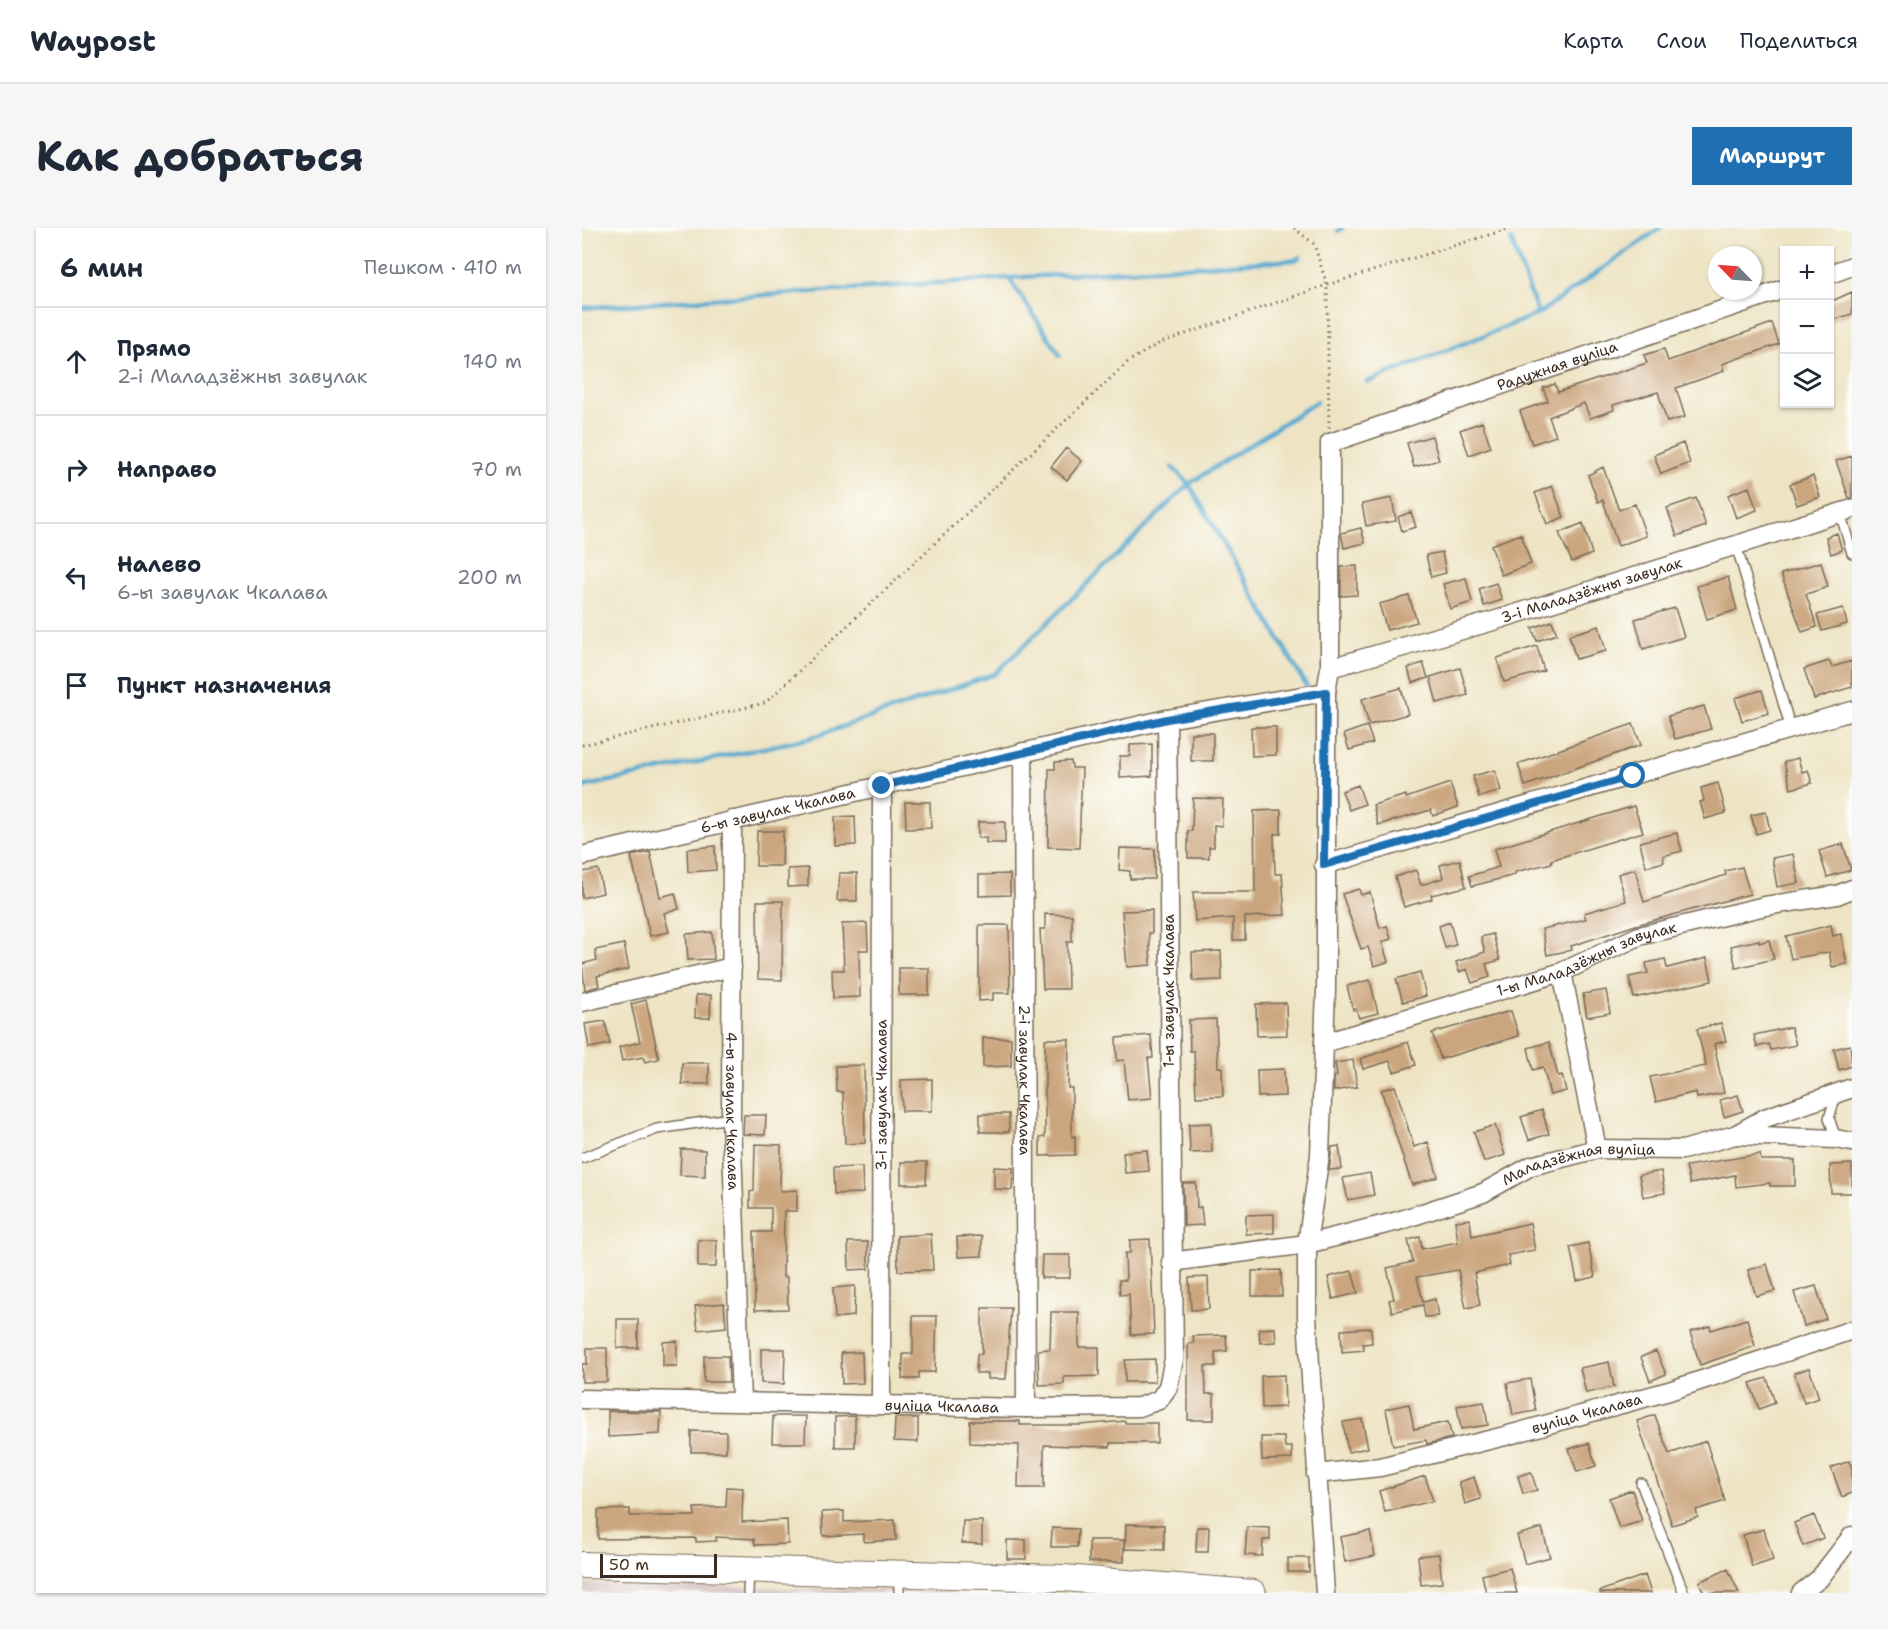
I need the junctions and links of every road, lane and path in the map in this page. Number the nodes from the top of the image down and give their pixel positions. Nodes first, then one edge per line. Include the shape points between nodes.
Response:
1 (1294, 228) edge
2 (1511, 228) edge
3 (1852, 266) edge
4 (1834, 273) edge
5 (1327, 285) junction
6 (1780, 291) edge
7 (1330, 443) junction
8 (1846, 510) edge
9 (1736, 545) junction
10 (1852, 553) edge
11 (1330, 668) junction
12 (1326, 692) junction
13 (1852, 711) edge
14 (1167, 719) junction
15 (1791, 729) junction
16 (582, 745) edge
17 (1023, 752) junction
18 (882, 786) junction
19 (732, 820) junction
20 (582, 856) edge
21 (1324, 865) junction
22 (1852, 890) edge
23 (732, 967) junction
24 (1562, 972) junction
25 (582, 1002) edge
26 (1324, 1043) junction
27 (1844, 1091) edge
28 (731, 1118) junction
29 (1735, 1135) junction
30 (1844, 1140) edge
31 (1597, 1149) junction
32 (582, 1158) edge
33 (1307, 1244) junction
34 (1171, 1262) junction
35 (1852, 1329) edge
36 (582, 1399) edge
37 (741, 1401) junction
38 (881, 1404) junction
39 (1026, 1408) junction
40 (1316, 1474) junction
41 (1641, 1483) dead end
42 (1852, 1536) edge
43 (582, 1565) edge
44 (748, 1581) edge
45 (899, 1583) edge
46 (1253, 1593) edge
47 (1325, 1593) edge
48 (1684, 1593) edge
49 (1801, 1593) edge

1 - 5 path via 1314,244
2 - 5 path
3 - 4 street
5 - 7 path
5 - 16 path via 1160,342 1129,361 765,703
6 - 7 street, Радужная вуліца
7 - 11 street
8 - 9 street, 3-і Маладзёжны завулак
8 - 10 lane
9 - 11 street, 3-і Маладзёжны завулак
9 - 15 lane
11 - 12 street
12 - 14 street, 6-ы завулак Чкалава
12 - 21 street
13 - 15 street
14 - 17 street, 6-ы завулак Чкалава
14 - 34 street, 1-ы завулак Чкалава
15 - 21 street
17 - 18 street, 6-ы завулак Чкалава
17 - 39 street, 2-і завулак Чкалава
18 - 19 street, 6-ы завулак Чкалава
18 - 38 street, 3-і завулак Чкалава
19 - 20 street, 6-ы завулак Чкалава
19 - 23 street, 4-ы завулак Чкалава
21 - 26 street
22 - 24 street, 1-ы Маладзёжны завулак via 1639,936
23 - 25 street
23 - 28 street, 4-ы завулак Чкалава
24 - 26 street, 1-ы Маладзёжны завулак
24 - 31 street
26 - 33 street via 1320,1155
27 - 29 street, Маладзёжная вуліца via 1765,1118
27 - 30 lane via 1829,1118
28 - 32 lane via 657,1129
28 - 37 street, 4-ы завулак Чкалава
29 - 30 street
29 - 31 street, Маладзёжная вуліца via 1683,1150
31 - 33 street, Маладзёжная вуліца via 1531,1166 1483,1193 1409,1218
33 - 34 street, Маладзёжная вуліца
33 - 40 street
34 - 39 street, вуліца Чкалава via 1174,1359 1168,1387 1159,1400 1138,1407
35 - 40 street, вуліца Чкалава via 1669,1391 1505,1436 1380,1467
36 - 37 street, вуліца Чкалава
37 - 38 street, вуліца Чкалава
38 - 39 street, вуліца Чкалава
40 - 47 street
41 - 48 lane
42 - 49 street via 1818,1579
43 - 44 street
44 - 45 street
45 - 46 street via 1063,1578

